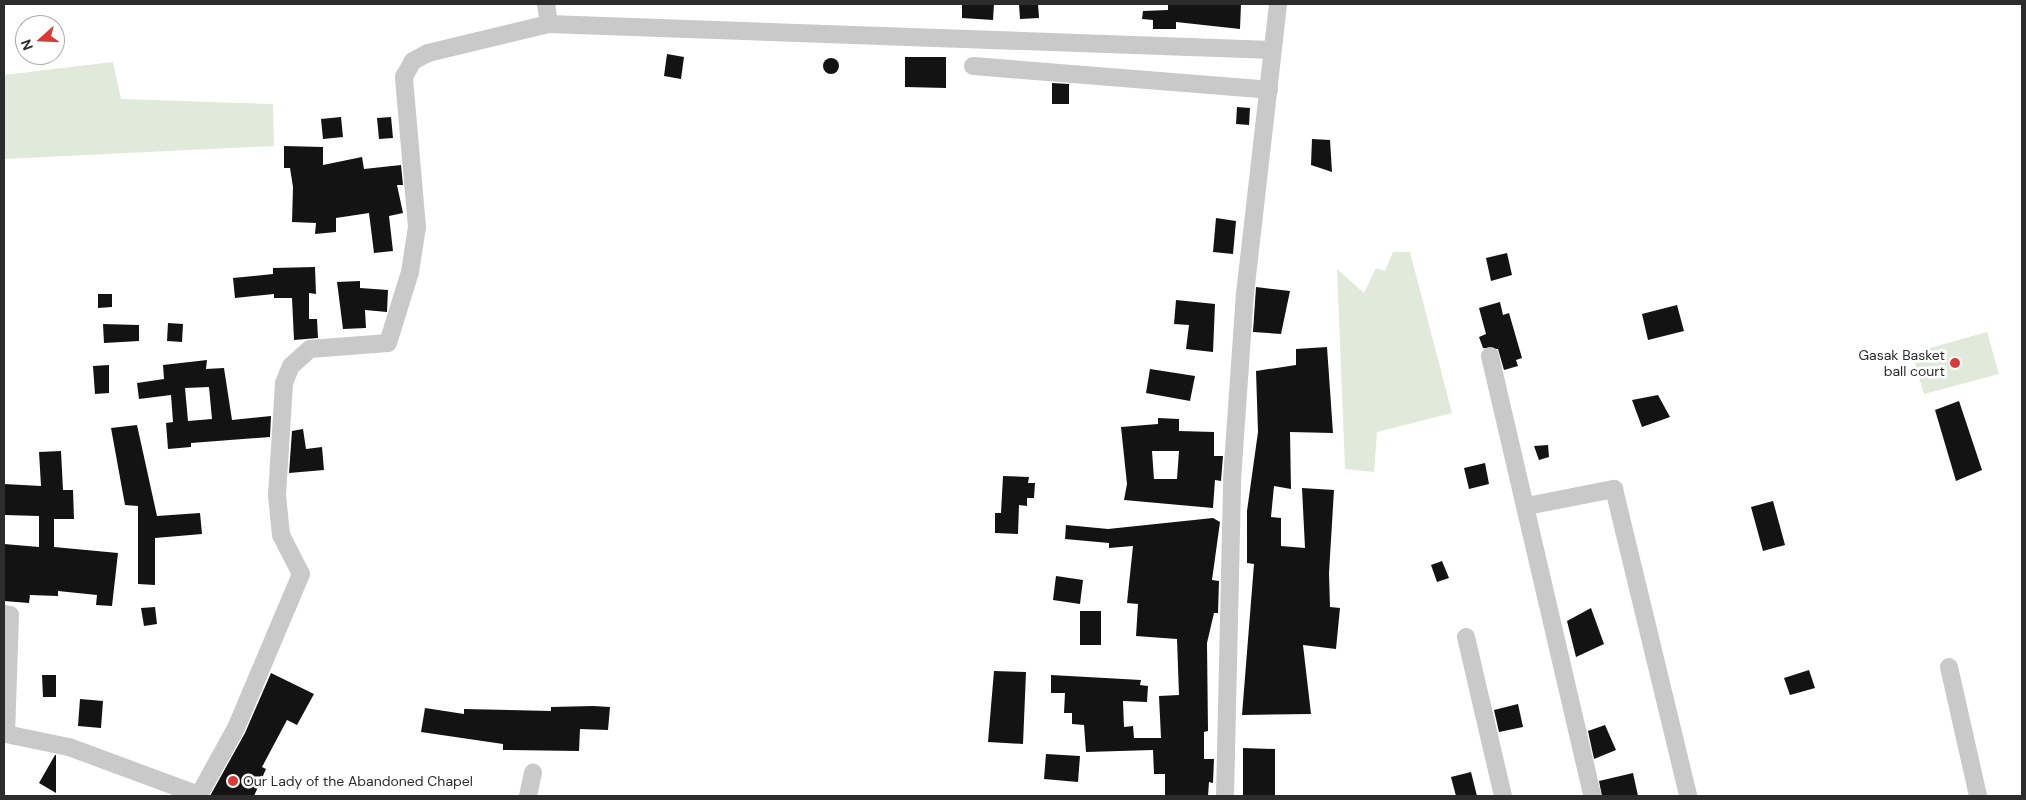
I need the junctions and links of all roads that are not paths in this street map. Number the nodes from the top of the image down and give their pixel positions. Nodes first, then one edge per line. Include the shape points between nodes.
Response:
1 (546, 4) edge
2 (1278, 4) edge
3 (548, 24) junction
4 (1273, 50) junction
5 (973, 66) dead end
6 (1270, 90) junction
7 (1490, 356) dead end
8 (1527, 506) junction
9 (4, 614) edge
10 (1466, 638) dead end
11 (1949, 667) dead end
12 (533, 773) dead end
13 (200, 795) edge
14 (528, 796) edge
15 (1225, 796) edge
16 (1503, 796) edge
17 (1592, 796) edge
18 (1688, 796) edge
19 (1978, 796) edge

1 - 3 street
2 - 4 street
3 - 4 street
3 - 13 street via 437,50 406,69 416,226 410,272 388,343 310,349 291,366 284,382 277,495 281,535 301,574 236,728
4 - 6 street
5 - 6 street
6 - 15 street via 1245,294 1232,479
7 - 8 street
8 - 17 street
8 - 18 street via 1614,489
9 - 13 street via 10,616 6,734 69,748
10 - 16 street
11 - 19 street
12 - 14 street

